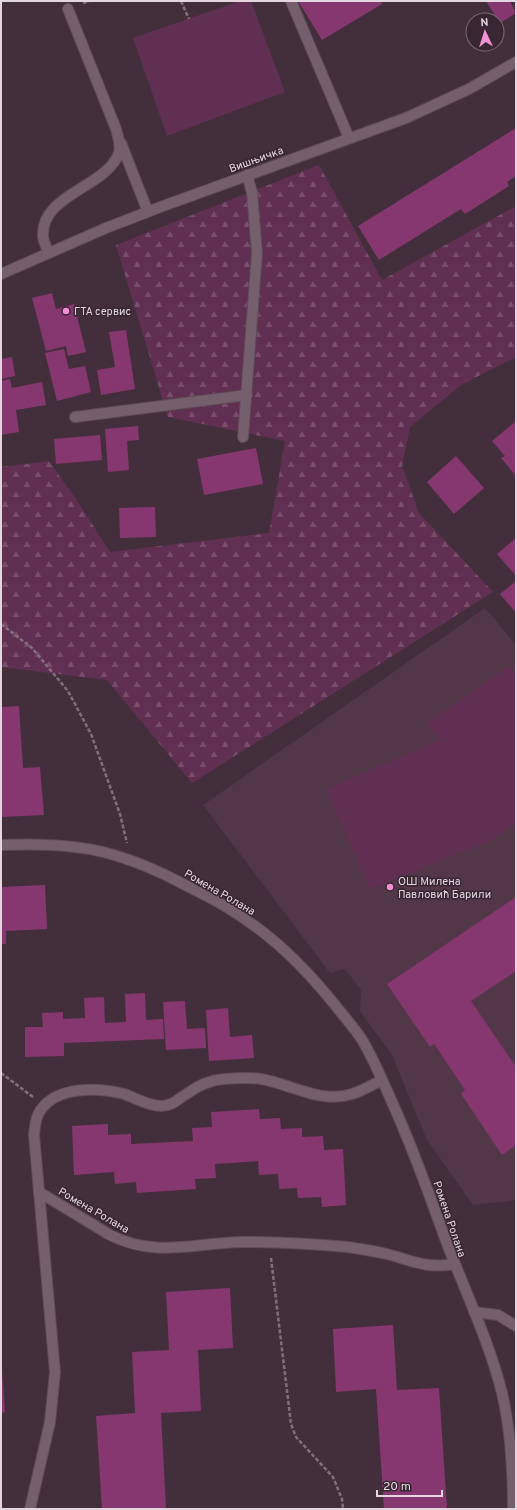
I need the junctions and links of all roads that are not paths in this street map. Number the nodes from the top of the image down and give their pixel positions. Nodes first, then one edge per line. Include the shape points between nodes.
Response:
1 (291, 1) edge
2 (68, 9) dead end
3 (516, 62) edge
4 (348, 138) junction
5 (119, 140) junction
6 (247, 175) junction
7 (148, 212) junction
8 (50, 253) junction
9 (1, 274) edge
10 (247, 395) junction
11 (75, 417) dead end
12 (243, 437) dead end
13 (1, 845) edge
14 (382, 1080) junction
15 (39, 1192) junction
16 (455, 1264) junction
17 (474, 1312) junction
18 (516, 1326) edge
19 (30, 1509) edge
20 (514, 1509) edge

1 - 4 street
2 - 5 street
3 - 4 street, Вишњичка via 426,110
4 - 6 street, Вишњичка
5 - 7 street
5 - 8 street via 119,152 113,163 99,177 65,199 49,213 44,223 43,237
6 - 7 street, Вишњичка
6 - 10 street via 252,192 257,253
7 - 8 street, Вишњичка
8 - 9 street, Вишњичка
10 - 11 street
10 - 12 street
13 - 14 street, Ромена Ролана via 60,846 102,852 131,860 167,875 245,919 294,960 327,995 364,1043
14 - 15 street via 352,1094 333,1097 312,1095 261,1079 223,1079 207,1082 166,1106 109,1091 86,1090 62,1094 44,1106 36,1119 34,1135
14 - 16 street, Ромена Ролана via 403,1127
15 - 16 street, Ромена Ролана via 110,1235 143,1247 269,1242 375,1251 435,1267
15 - 19 street via 55,1372 50,1422
16 - 17 street
17 - 18 street via 498,1315
17 - 20 street via 502,1393 512,1466

